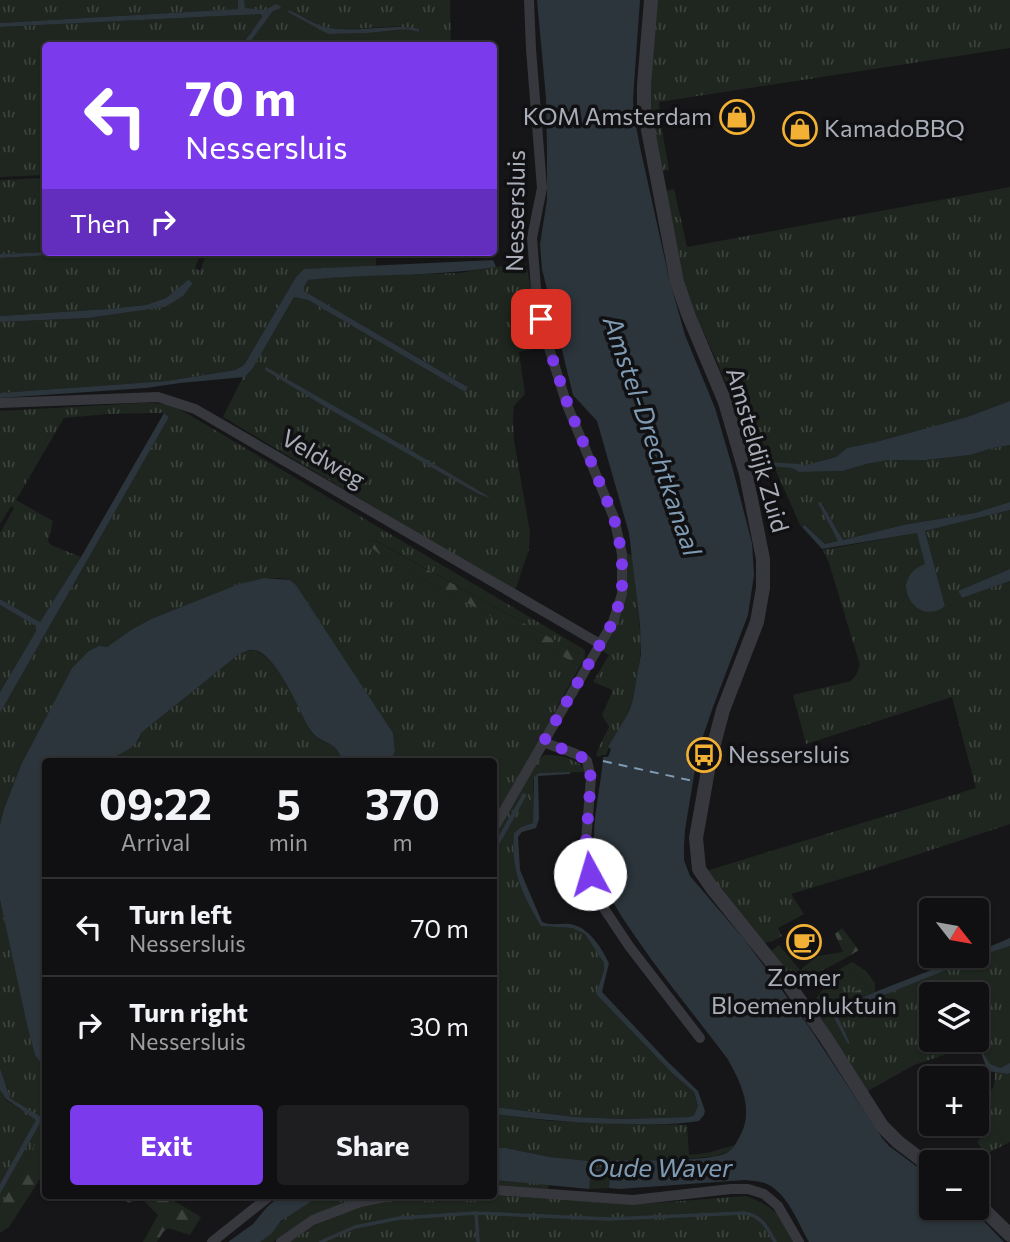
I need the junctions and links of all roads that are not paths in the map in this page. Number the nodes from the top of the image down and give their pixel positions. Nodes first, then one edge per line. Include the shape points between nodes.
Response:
1 (529, 0) edge
2 (651, 0) edge
3 (0, 403) edge
4 (600, 644) junction
5 (544, 741) junction
6 (497, 823) edge
7 (700, 1038) dead end
8 (919, 1158) edge
9 (497, 1190) edge
10 (266, 1199) edge
11 (375, 1199) edge
12 (989, 1215) edge
13 (1010, 1235) edge
14 (212, 1242) edge
15 (281, 1242) edge
16 (799, 1242) edge

1 - 4 street, Nessersluis via 542,188 531,238 536,289 549,348 614,518 622,554 622,594
2 - 8 street, Amsteldijk Zuid via 644,109 677,282 724,402 746,474 763,559 757,622 723,710 710,759 696,838 699,869 782,975 882,1126
3 - 4 street, Veldweg via 158,397 195,409
4 - 5 street, Nessersluis
5 - 6 street, Nessersluis
5 - 7 street via 587,761 591,778 585,854 590,874 605,910 629,946
9 - 16 street via 633,1200 748,1189 764,1194 778,1206
10 - 14 street
11 - 15 street via 313,1220
12 - 13 street

